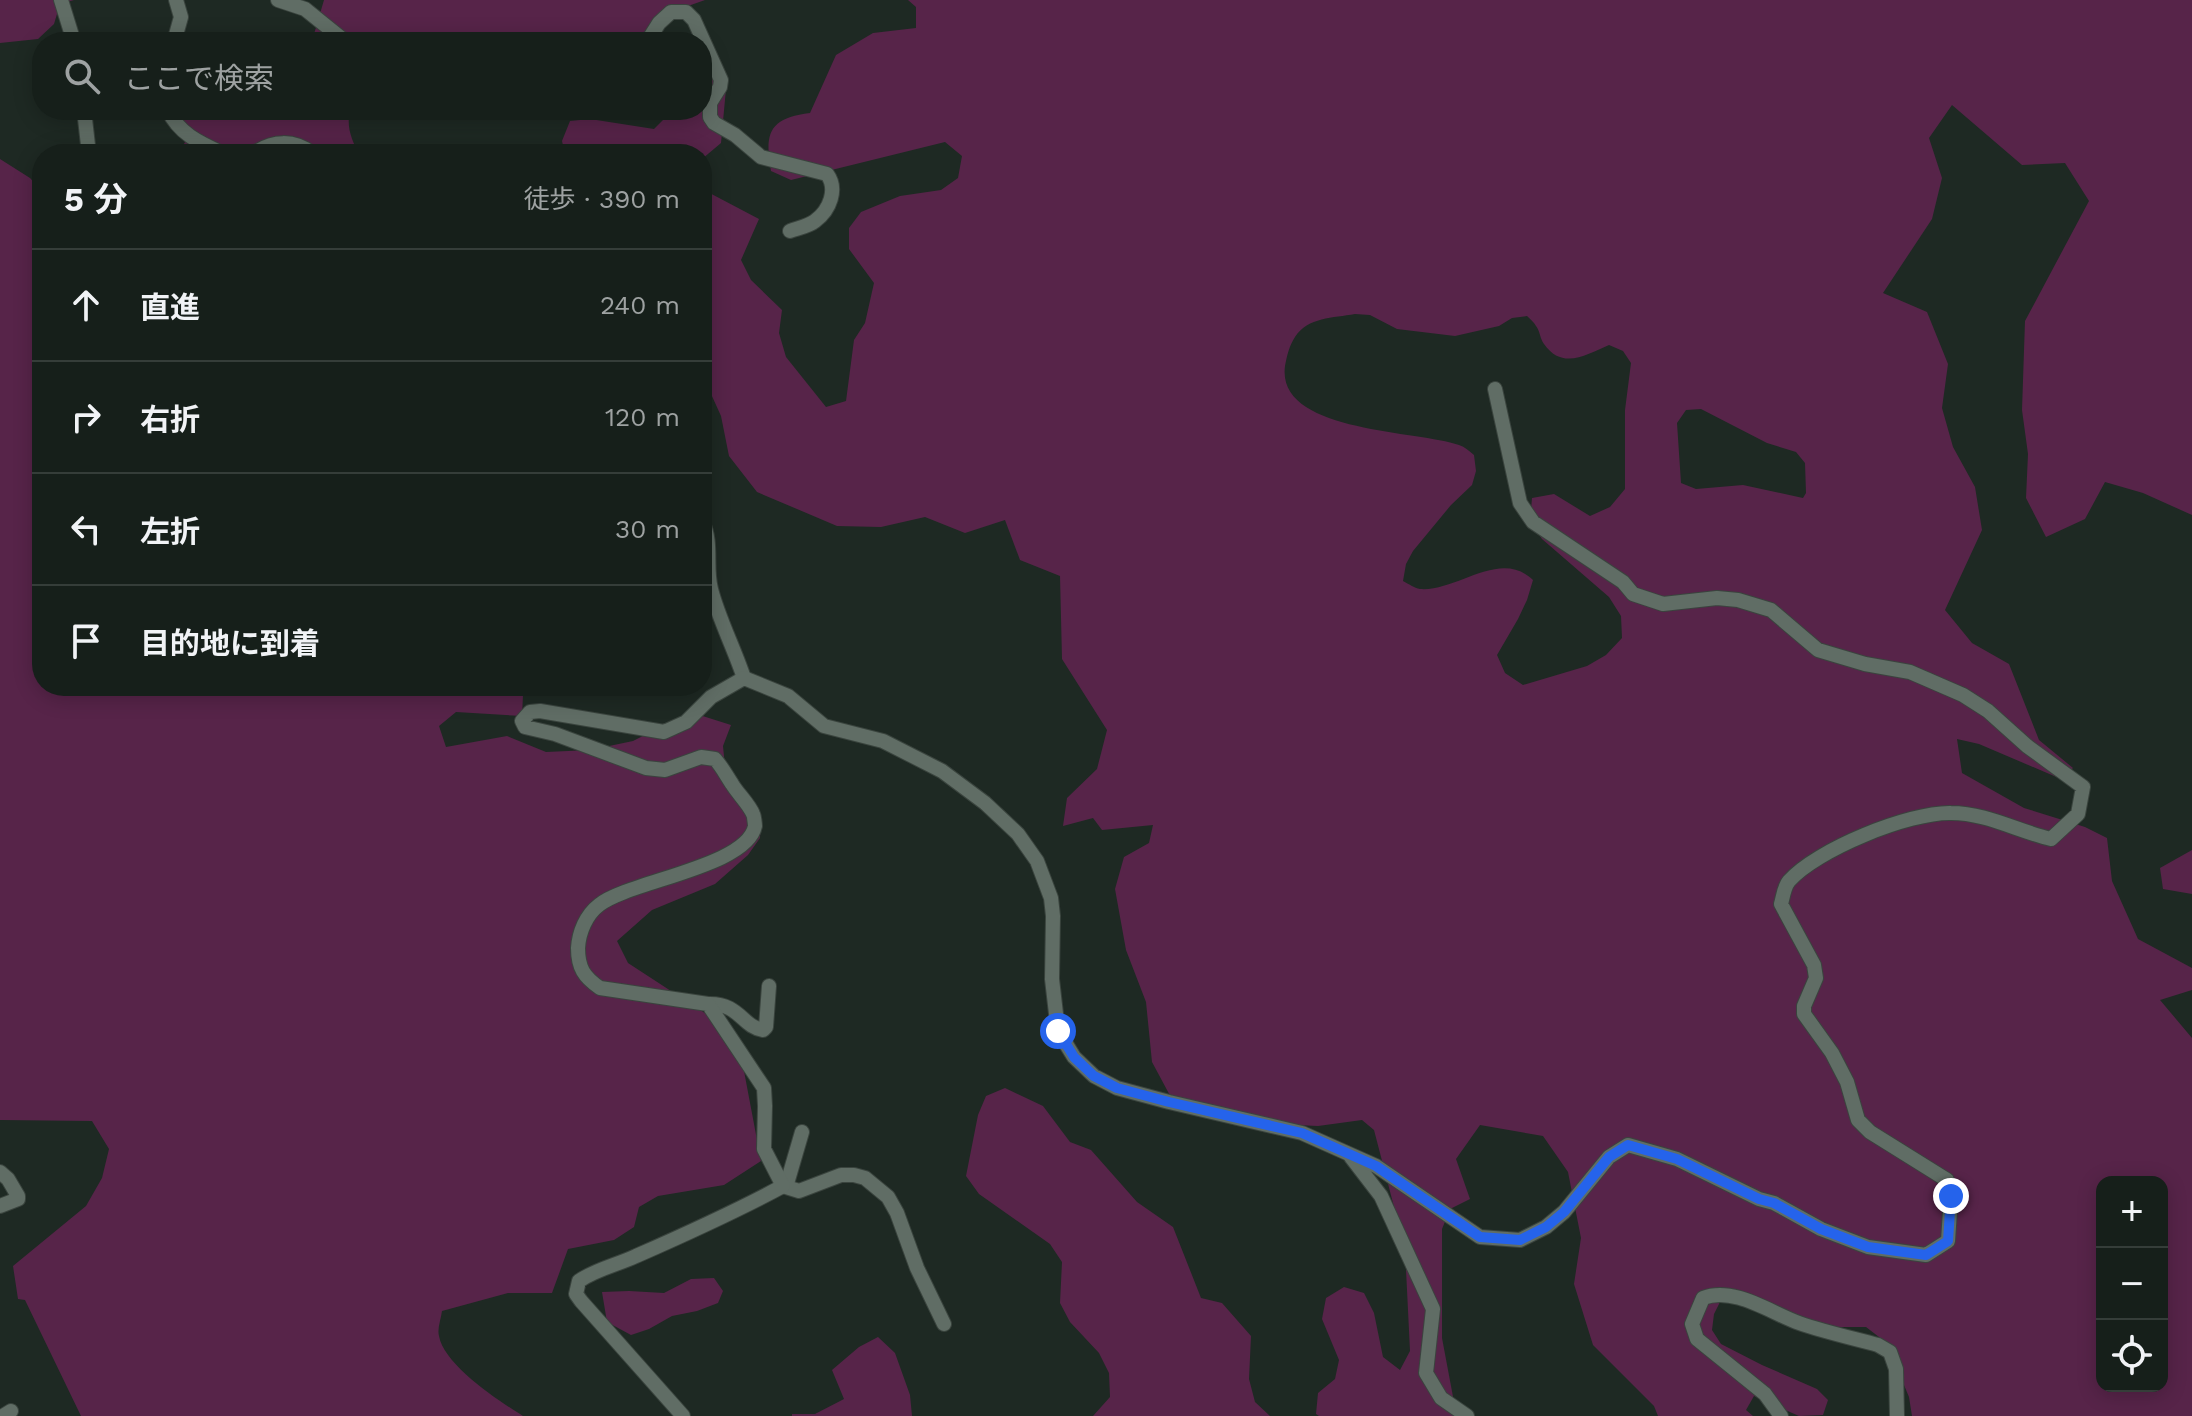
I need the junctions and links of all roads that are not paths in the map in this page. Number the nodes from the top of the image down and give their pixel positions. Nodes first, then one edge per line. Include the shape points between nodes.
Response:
1 (61, 0) edge
2 (176, 0) edge
3 (278, 0) edge
4 (71, 32) edge
5 (177, 32) edge
6 (334, 32) edge
7 (653, 32) edge
8 (699, 32) edge
9 (712, 60) edge
10 (712, 100) edge
11 (85, 120) edge
12 (172, 120) edge
13 (712, 120) edge
14 (88, 144) edge
15 (203, 144) edge
16 (790, 231) dead end
17 (1495, 389) dead end
18 (712, 593) edge
19 (744, 678) junction
20 (769, 986) dead end
21 (708, 1004) junction
22 (802, 1132) dead end
23 (1348, 1154) junction
24 (0, 1172) edge
25 (783, 1186) junction
26 (0, 1206) edge
27 (944, 1324) dead end
28 (683, 1416) edge
29 (1467, 1416) edge
30 (1781, 1416) edge
31 (1897, 1416) edge

1 - 4 street
2 - 5 street via 181,17
3 - 6 street via 305,9
7 - 8 street via 671,12 686,12
9 - 10 street via 721,80
11 - 14 street
12 - 15 street
13 - 16 street via 761,157 827,174 833,181 832,197 815,222
17 - 23 street via 1520,503 1533,522 1633,594 1663,604 1717,598 1771,610 1818,650 1910,672 1963,695 2083,787 2078,814 2051,839 1989,818 1921,815 1872,831 1811,862 1787,882 1781,904 1816,978 1804,1014 1847,1082 1858,1120 1947,1180 1948,1241 1926,1255 1868,1247 1677,1159 1628,1145 1609,1157 1546,1227 1520,1240 1480,1237 1376,1166
18 - 19 street
19 - 21 street via 711,697 686,722 664,732 540,711 522,721 525,727 646,768 665,770 701,757 715,759 754,815 755,827 736,849 616,895 597,906 579,931 581,972 600,988
19 - 23 street via 788,696 824,726 883,741 942,771 1018,834 1037,861 1051,898 1058,1031 1094,1076 1117,1088 1302,1133
20 - 21 street via 763,1030 731,1008
21 - 25 street via 764,1088 764,1149
22 - 25 street
23 - 29 street via 1381,1196 1433,1309 1426,1373 1441,1398
24 - 26 street via 18,1199
25 - 27 street via 799,1191 854,1175 888,1197
25 - 28 street via 579,1281 576,1294 581,1301
30 - 31 street via 1765,1394 1697,1339 1692,1324 1703,1298 1736,1297 1890,1352 1896,1369

